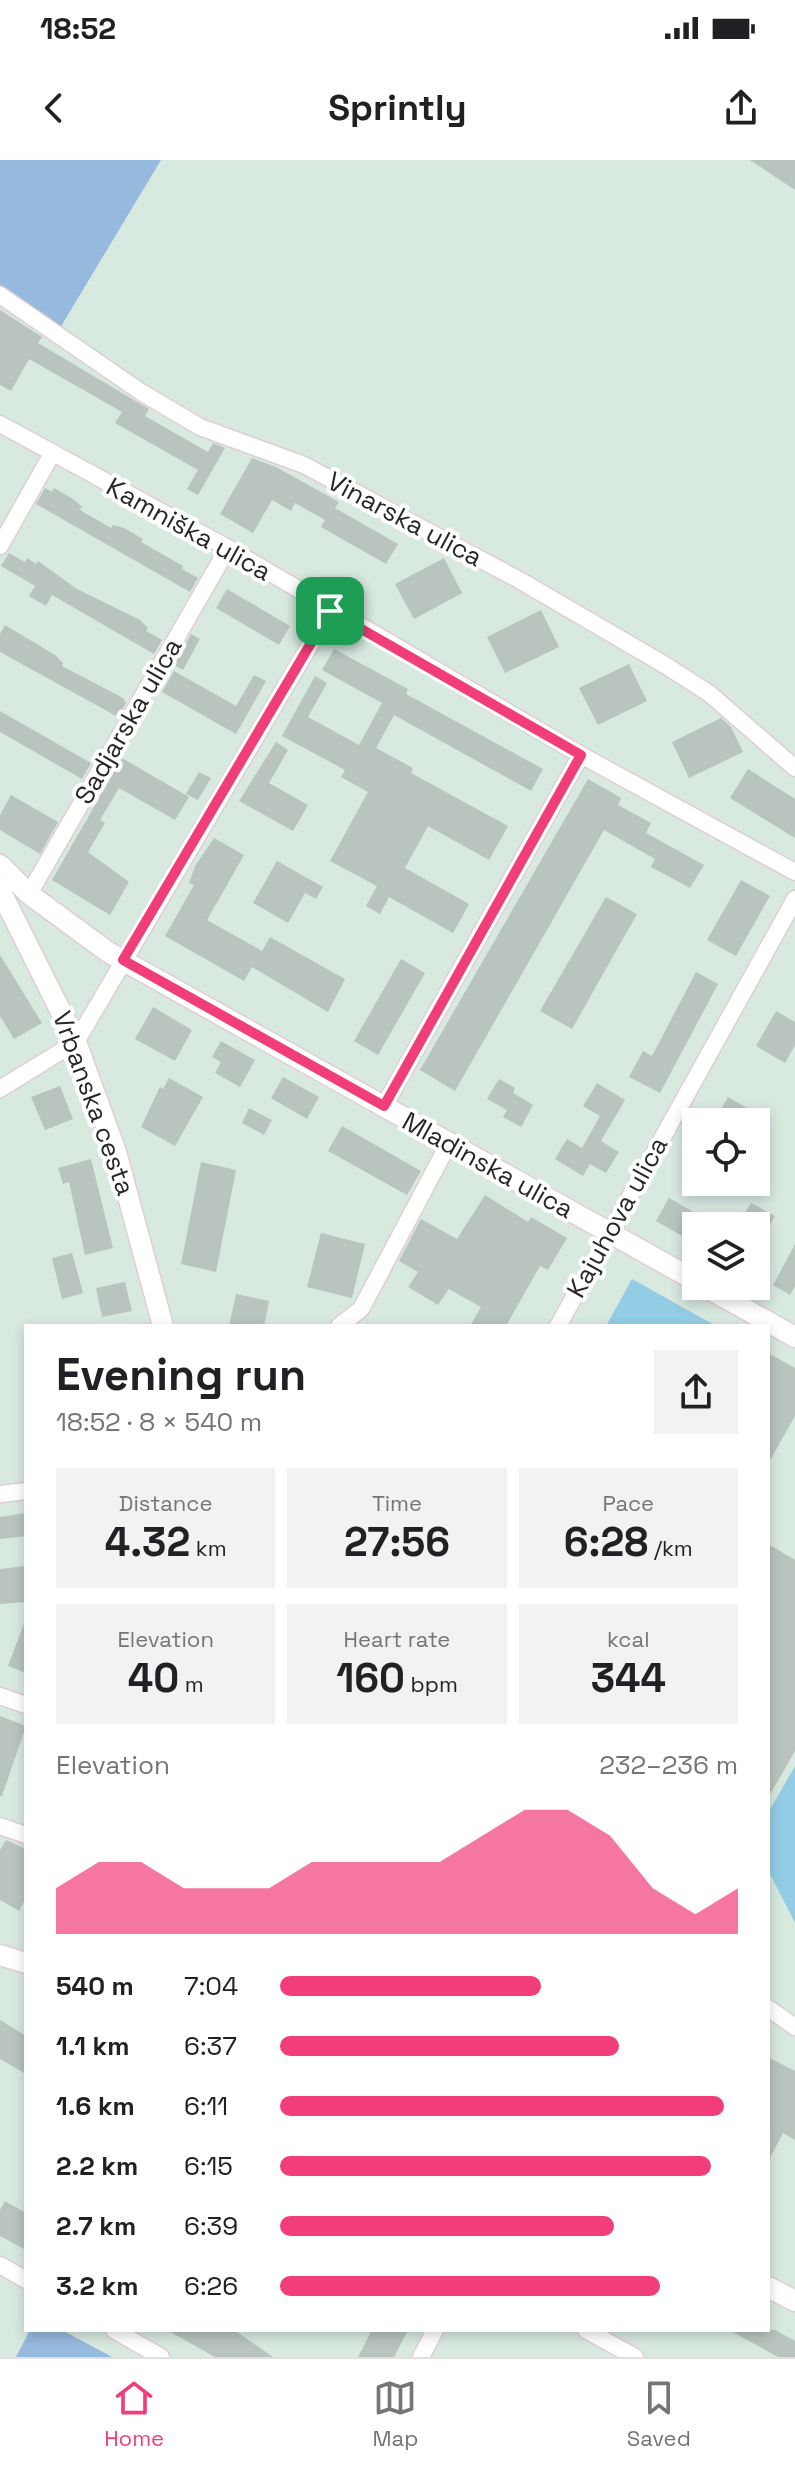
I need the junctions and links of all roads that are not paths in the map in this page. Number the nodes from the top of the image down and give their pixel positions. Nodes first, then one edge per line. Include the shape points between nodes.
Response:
1 (0, 295) edge
2 (0, 424) edge
3 (52, 454) junction
4 (0, 546) edge
5 (228, 548) junction
6 (330, 611) junction
7 (581, 755) junction
8 (795, 768) edge
9 (0, 865) edge
10 (795, 872) edge
11 (0, 890) edge
12 (29, 894) junction
13 (795, 899) edge
14 (123, 960) junction
15 (76, 1042) junction
16 (0, 1089) edge
17 (384, 1106) junction
18 (449, 1143) junction
19 (608, 1231) junction
20 (682, 1273) edge
21 (729, 1300) edge
22 (162, 1324) edge
23 (342, 1324) edge
24 (559, 1324) edge
25 (795, 1337) edge
26 (24, 1491) edge
27 (0, 1494) edge
28 (0, 1696) edge
29 (24, 1704) edge
30 (0, 1826) edge
31 (24, 1834) edge
32 (0, 1955) edge
33 (24, 1962) edge
34 (770, 2009) edge
35 (795, 2027) edge
36 (0, 2265) edge
37 (24, 2279) edge
38 (770, 2288) edge
39 (795, 2301) edge
40 (117, 2332) edge
41 (434, 2332) edge
42 (590, 2332) edge
43 (161, 2357) edge
44 (421, 2357) edge
45 (635, 2357) edge

1 - 8 street, Vinarska ulica via 200,427 304,465 665,665 720,702
2 - 3 street, Kamniška ulica
3 - 4 street
3 - 5 street, Kamniška ulica
5 - 6 street, Kamniška ulica
5 - 12 street, Sadjarska ulica
6 - 7 street, Kamniška ulica
6 - 14 street
7 - 10 street, Kamniška ulica
7 - 17 street
9 - 12 street, Mladinska ulica
11 - 15 street, Vrbanska cesta
12 - 14 street, Mladinska ulica
13 - 19 street, Kajuhova ulica
14 - 15 street
14 - 17 street, Mladinska ulica
15 - 16 street
15 - 22 street, Vrbanska cesta via 116,1152
17 - 18 street, Mladinska ulica
18 - 19 street, Mladinska ulica
18 - 23 street via 361,1309
19 - 20 street, Mladinska ulica
19 - 24 street, Kajuhova ulica
21 - 25 street
26 - 27 street
28 - 29 street
30 - 31 street
32 - 33 street
34 - 35 street
36 - 37 street
38 - 39 street
40 - 43 street
41 - 44 street
42 - 45 street

